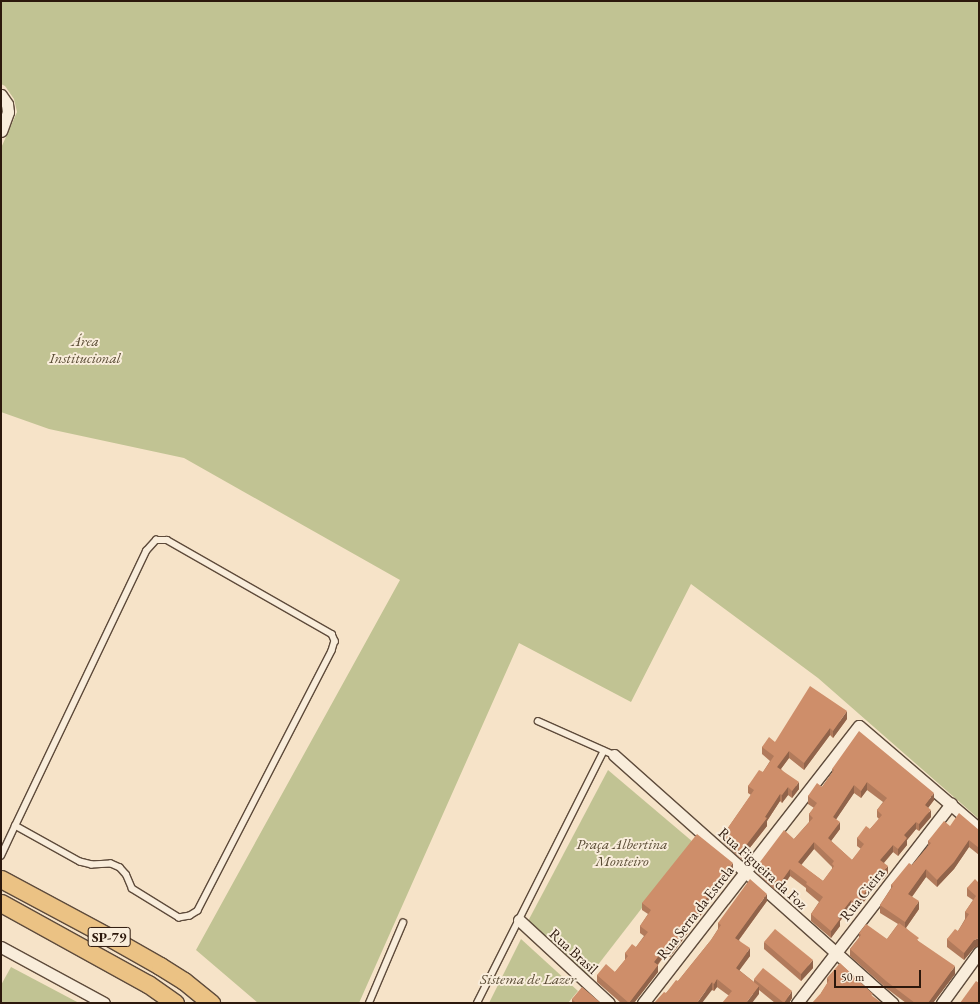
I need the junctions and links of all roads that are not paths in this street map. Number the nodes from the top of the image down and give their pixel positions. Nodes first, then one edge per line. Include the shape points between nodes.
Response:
1 (4, 100) edge
2 (1, 131) edge
3 (538, 721) dead end
4 (609, 753) junction
5 (951, 804) junction
6 (15, 826) junction
7 (979, 829) edge
8 (1, 856) edge
9 (745, 872) junction
10 (1, 879) edge
11 (1, 903) edge
12 (518, 920) junction
13 (403, 923) dead end
14 (1, 947) edge
15 (979, 952) edge
16 (836, 953) junction
17 (104, 1003) edge
18 (175, 1003) edge
19 (211, 1003) edge
20 (369, 1003) edge
21 (477, 1003) edge
22 (609, 1003) edge
23 (643, 1003) edge
24 (797, 1003) edge
25 (892, 1003) edge
26 (942, 1003) edge

1 - 2 street via 8,112
3 - 4 lane, Rua Figueira da Foz
4 - 9 street, Rua Figueira da Foz
4 - 12 lane
5 - 7 street
5 - 9 street, Rua Serra da Estrela via 859,726
5 - 16 street, Rua Cieira
6 - 6 lane via 80,862 111,864 120,868 132,889 179,918 190,916 198,911 332,651 335,641 332,634 167,540 156,540 146,551
6 - 8 lane
9 - 16 street, Rua Figueira da Foz
9 - 23 street, Rua Serra da Estrela
10 - 19 main road, SP-79 via 160,966
11 - 18 main road, SP-79 via 148,984
12 - 21 lane
12 - 22 street, Rua Brasil
13 - 20 lane
14 - 17 street
15 - 26 street
16 - 24 street, Rua Cieira
16 - 25 street, Rua Figueira da Foz

